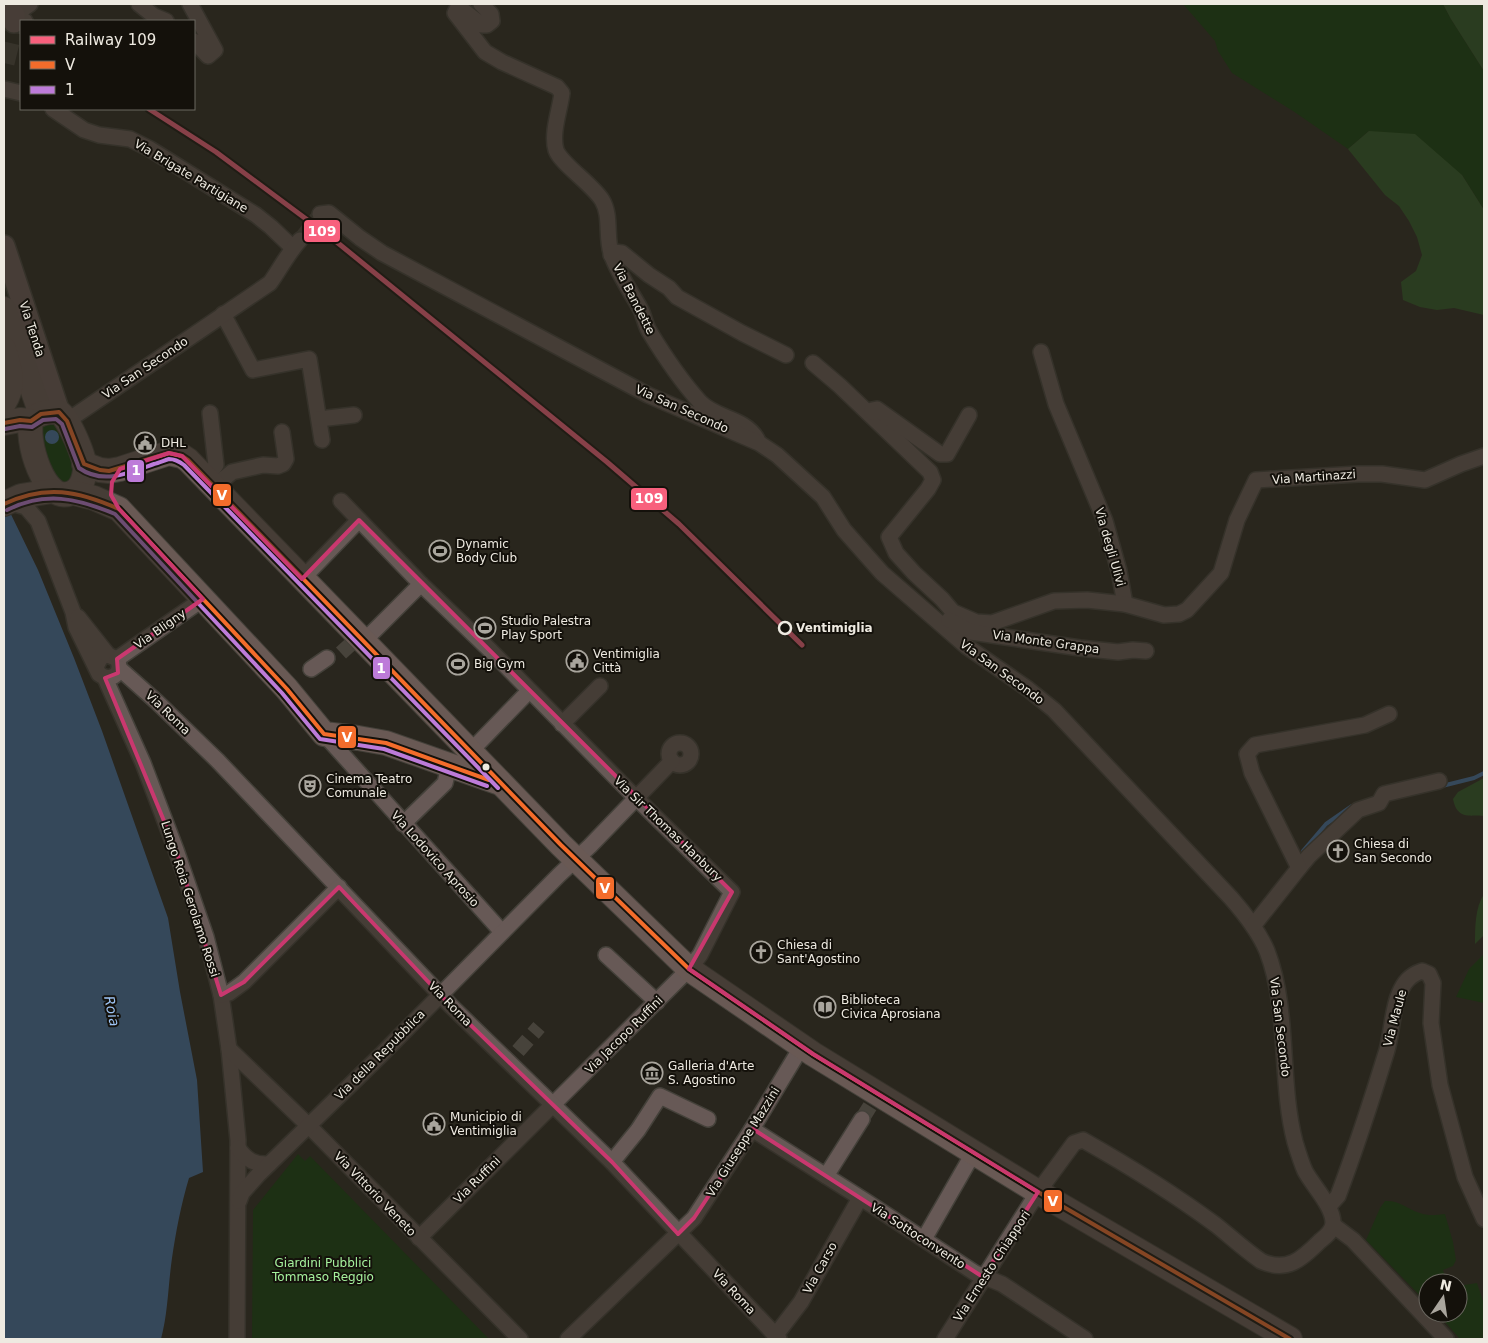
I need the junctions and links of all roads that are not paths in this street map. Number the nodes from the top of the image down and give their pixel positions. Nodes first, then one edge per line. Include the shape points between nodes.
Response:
1 (139, 4) edge
2 (190, 4) edge
3 (481, 4) edge
4 (164, 20) edge
5 (195, 43) edge
6 (4, 89) edge
7 (20, 93) edge
8 (55, 110) edge
9 (320, 214) dead end
10 (296, 244) joint
11 (4, 246) edge
12 (611, 255) junction
13 (4, 309) edge
14 (223, 314) junction
15 (4, 349) edge
16 (1041, 352) dead end
17 (786, 355) dead end
18 (813, 363) dead end
19 (30, 412) edge
20 (210, 413) dead end
21 (354, 414) dead end
22 (969, 415) dead end
23 (872, 416) junction
24 (319, 419) junction
25 (282, 432) dead end
26 (322, 440) dead end
27 (759, 443) junction
28 (1484, 456) edge
29 (84, 464) junction
30 (120, 470) junction
31 (210, 483) junction
32 (62, 492) junction
33 (341, 501) dead end
34 (14, 502) edge
35 (118, 509) junction
36 (359, 520) junction
37 (38, 521) junction
38 (302, 579) junction
39 (421, 584) junction
40 (203, 599) junction
41 (1125, 604) junction
42 (73, 612) junction
43 (948, 619) junction
44 (357, 640) junction
45 (1146, 651) dead end
46 (327, 658) tunnel mouth
47 (115, 661) junction
48 (312, 669) dead end
49 (101, 673) junction
50 (600, 686) dead end
51 (529, 691) junction
52 (1388, 714) dead end
53 (562, 724) junction
54 (324, 734) junction
55 (457, 762) junction
56 (672, 762) dead end
57 (1439, 781) dead end
58 (636, 798) junction
59 (403, 824) junction
60 (575, 859) junction
61 (1299, 868) junction
62 (339, 887) junction
63 (1253, 926) junction
64 (502, 932) junction
65 (606, 956) dead end
66 (690, 969) junction
67 (440, 994) junction
68 (221, 995) junction
69 (657, 1002) junction
70 (802, 1046) junction
71 (229, 1049) junction
72 (556, 1103) junction
73 (708, 1119) dead end
74 (862, 1119) tunnel mouth
75 (309, 1126) junction
76 (752, 1129) junction
77 (238, 1148) junction
78 (974, 1152) junction
79 (612, 1162) junction
80 (269, 1164) junction
81 (826, 1176) junction
82 (1038, 1192) junction
83 (860, 1198) junction
84 (238, 1206) junction
85 (1329, 1206) junction
86 (1484, 1219) edge
87 (1333, 1225) junction
88 (678, 1234) junction
89 (419, 1238) junction
90 (924, 1239) junction
91 (983, 1277) junction
92 (771, 1336) edge
93 (237, 1339) edge
94 (520, 1339) edge
95 (568, 1339) edge
96 (945, 1339) edge
97 (1085, 1339) edge
98 (1290, 1339) edge
99 (1446, 1339) edge

1 - 4 street
2 - 5 street via 215,50 208,56
3 - 12 street, Via Bandette via 492,16 487,25 482,25 461,9 455,13 485,52 557,87 562,93 555,138 557,153 603,201
6 - 7 street
8 - 10 street, Via Brigate Partigiane via 84,130 130,139 150,149
9 - 27 street, Via San Secondo via 329,213 382,253 648,395
10 - 14 street, Via San Secondo via 273,287
11 - 19 main road, Via Tenda
12 - 17 street via 622,252 677,297
12 - 27 street, Via Bandette via 648,329 670,363 702,403 714,412 741,423
13 - 19 main road
14 - 19 street, Via San Secondo
14 - 24 street via 253,370 309,359
15 - 19 main road
16 - 41 street, Via degli Ulivi via 1056,404 1105,521
18 - 23 street
19 - 29 main road
19 - 32 main road via 31,438 39,468 46,484
20 - 31 street via 216,465
21 - 24 street
22 - 23 street via 947,454 940,454 877,409 872,410
23 - 43 street via 930,472 933,480 889,538 896,553 942,599
24 - 26 street
25 - 31 street via 286,459 283,464 232,472
27 - 43 street, Via San Secondo via 823,497 844,530 882,572
28 - 41 street, Via Martinazzi via 1425,480 1382,474 1256,480 1237,520 1221,572 1187,610 1164,615
29 - 30 main road via 100,470
29 - 32 main road via 79,488
30 - 31 main road via 169,453 188,460
30 - 35 main road via 112,482 111,496
31 - 38 main road
32 - 34 main road
32 - 35 main road, Via Lodovico Aprosio via 94,498
32 - 37 street via 44,503 38,513
33 - 36 street
34 - 37 street via 31,512
35 - 40 main road, Via Lodovico Aprosio
36 - 38 street
36 - 39 street
37 - 42 street, Lungo Roia Gerolamo Rossi
38 - 44 main road
39 - 44 street
39 - 51 street, Via Sir Thomas Hanbury
40 - 47 street, Via Bligny
40 - 54 main road, Via Lodovico Aprosio
41 - 43 street, Via degli Ulivi via 1054,601 992,623
42 - 47 street, Via Roma
42 - 49 street, Lungo Roia Gerolamo Rossi via 76,627
43 - 45 street, Via Monte Grappa via 971,632 1080,648
43 - 63 street, Via San Secondo via 981,658 1054,710 1231,898
44 - 55 main road
46 - 48 street
47 - 49 street via 113,678
47 - 49 street via 101,657
47 - 62 street, Via Roma via 218,761
49 - 68 street, Lungo Roia Gerolamo Rossi via 143,763 176,850 206,937
50 - 53 street
51 - 53 street, Via Sir Thomas Hanbury
51 - 55 street
52 - 61 street via 1366,725 1255,745 1247,754 1252,773
53 - 58 street, Via Sir Thomas Hanbury
54 - 55 main road via 358,738
54 - 59 street, Via Lodovico Aprosio
55 - 59 street via 445,783
55 - 60 main road via 502,784
56 - 58 street, Via della Repubblica
57 - 61 street via 1381,798 1358,810
58 - 60 street, Via della Repubblica
58 - 66 street, Via Sir Thomas Hanbury via 732,892
59 - 64 street, Via Lodovico Aprosio
60 - 64 street, Via della Repubblica
60 - 66 main road
61 - 63 street
62 - 67 street, Via Roma
62 - 68 street via 244,982
63 - 85 street, Via San Secondo via 1266,950 1275,978 1297,1150 1304,1169
64 - 67 street, Via della Repubblica
65 - 69 street
66 - 69 street, Via Jacopo Ruffini
66 - 70 main road
67 - 72 street, Via Roma via 513,1057
67 - 75 street, Via della Repubblica
68 - 71 street, Lungo Roia Gerolamo Rossi
69 - 72 street, Via Jacopo Ruffini
70 - 76 street, Via Giuseppe Mazzini
70 - 78 main road via 875,1098
71 - 75 street, Via Vittorio Veneto
71 - 77 street, Lungo Roia Gerolamo Rossi
72 - 79 street, Via Roma
72 - 89 street, Via Ruffini
73 - 79 street via 660,1096
74 - 81 street
75 - 80 street, Via della Repubblica
75 - 89 street, Via Vittorio Veneto
76 - 81 street, Via Sottoconvento
76 - 88 street, Via Giuseppe Mazzini via 694,1218
77 - 80 street via 253,1163
77 - 84 street, Lungo Roia Gerolamo Rossi
78 - 82 main road
78 - 90 street
79 - 88 street, Via Roma
80 - 84 street, Via della Repubblica via 242,1193
81 - 83 street, Via Sottoconvento
82 - 87 street, Via Ernesto Chiappori via 1074,1143 1083,1140 1184,1203 1267,1264 1279,1266 1297,1261 1329,1234
82 - 91 street, Via Ernesto Chiappori
82 - 98 main road
83 - 90 street, Via Sottoconvento
83 - 92 street, Via Carso via 801,1302
84 - 93 street, Lungo Roia Gerolamo Rossi
85 - 86 street, Via Maule via 1338,1196 1375,1092 1399,994 1412,974 1422,971 1429,974 1434,983 1431,1023 1440,1085 1465,1177
85 - 87 street, Via San Secondo
87 - 99 street via 1353,1240
88 - 92 street, Via Roma
88 - 95 street, Via Giuseppe Mazzini
89 - 94 street, Via Vittorio Veneto
90 - 91 street, Via Sottoconvento
91 - 96 street, Via Ernesto Chiappori
91 - 97 street, Via Sottoconvento via 996,1280

